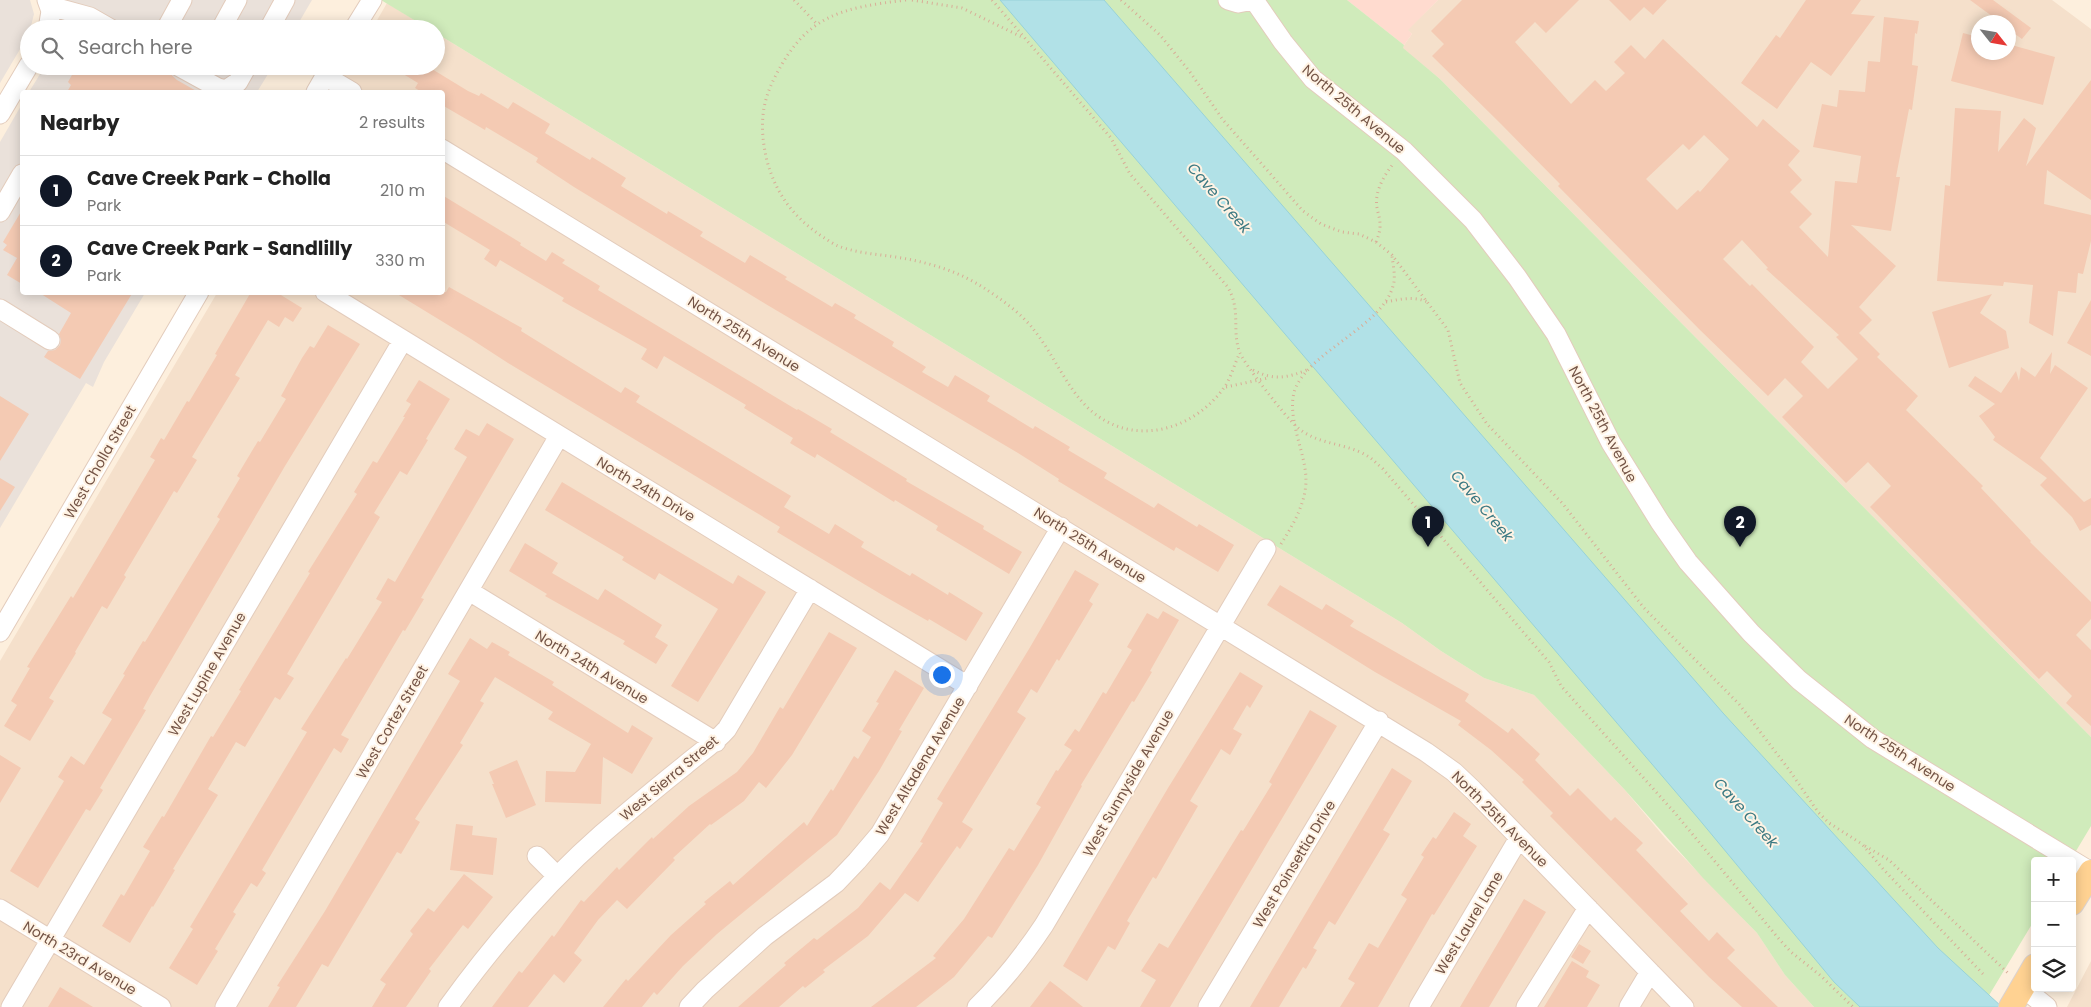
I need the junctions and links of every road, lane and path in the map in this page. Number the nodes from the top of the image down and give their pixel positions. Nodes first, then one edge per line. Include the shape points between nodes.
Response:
1 (182, 0) edge
2 (237, 0) edge
3 (285, 0) edge
4 (372, 0) edge
5 (794, 0) edge
6 (906, 0) edge
7 (912, 0) edge
8 (992, 0) edge
9 (1121, 0) edge
10 (1228, 0) edge
11 (1253, 0) edge
12 (49, 12) edge
13 (95, 20) edge
14 (171, 20) edge
15 (226, 20) edge
16 (274, 20) edge
17 (360, 20) edge
18 (816, 23) junction
19 (1026, 39) junction
20 (23, 75) edge
21 (202, 75) edge
22 (242, 75) edge
23 (326, 75) edge
24 (333, 75) edge
25 (226, 90) edge
26 (226, 90) edge
27 (317, 90) edge
28 (350, 90) edge
29 (0, 114) edge
30 (445, 150) edge
31 (1404, 151) junction
32 (20, 177) edge
33 (0, 212) edge
34 (1376, 242) junction
35 (1392, 255) junction
36 (197, 295) edge
37 (330, 295) edge
38 (1385, 302) junction
39 (1429, 302) junction
40 (0, 309) edge
41 (50, 340) dead end
42 (403, 340) junction
43 (1240, 352) junction
44 (1250, 368) junction
45 (1309, 369) junction
46 (1272, 378) junction
47 (1258, 379) junction
48 (1225, 387) junction
49 (1294, 424) junction
50 (559, 436) junction
51 (1061, 527) junction
52 (1266, 549) joint
53 (810, 589) junction
54 (469, 591) junction
55 (1220, 625) junction
56 (0, 632) edge
57 (968, 686) junction
58 (1379, 722) junction
59 (716, 742) junction
60 (1519, 838) junction
61 (1862, 844) junction
62 (537, 856) dead end
63 (2091, 872) edge
64 (557, 876) junction
65 (2073, 902) edge
66 (1588, 908) junction
67 (0, 909) edge
68 (50, 940) junction
69 (1650, 972) junction
70 (2031, 973) edge
71 (1985, 976) dead end
72 (2016, 997) edge
73 (11, 1007) edge
74 (161, 1007) edge
75 (224, 1007) edge
76 (448, 1007) edge
77 (689, 1007) edge
78 (977, 1007) edge
79 (1208, 1007) edge
80 (1419, 1007) edge
81 (1526, 1007) edge
82 (1629, 1007) edge
83 (1684, 1007) edge
84 (1853, 1007) edge
85 (2047, 1007) edge

1 - 14 street
2 - 15 street
3 - 16 street
4 - 17 street
5 - 18 path
6 - 18 path via 846,9
7 - 19 path via 962,8
8 - 19 path
9 - 34 path via 1160,35 1224,120 1303,211 1321,224
10 - 11 street, North 25th Avenue via 1238,4
11 - 31 street, North 25th Avenue via 1287,49 1313,79
12 - 13 street
18 - 48 path via 796,42 782,62 769,88 761,116 763,144 772,181 799,218 836,246 940,267 984,288 1033,328 1064,377 1090,409 1112,423 1147,431 1167,429 1186,422 1207,407
19 - 43 path via 1111,138 1130,174 1227,286 1234,297
20 - 29 street
21 - 25 street via 218,88
22 - 26 street
23 - 27 street
24 - 28 street
30 - 51 street, North 25th Avenue
31 - 34 path via 1383,179 1377,197 1382,230
31 - 63 street, North 25th Avenue via 1473,220 1517,276 1556,334 1611,443 1660,522 1688,562 1751,634 1799,680 1873,739
32 - 33 street
34 - 35 path
35 - 38 path via 1394,285
35 - 39 path
36 - 56 street, West Cholla Street
37 - 42 street, North 24th Drive
38 - 39 path via 1412,298
38 - 45 path
39 - 61 path via 1448,330 1460,383 1487,424 1563,504 1644,608 1739,704 1818,812 1829,824
40 - 41 street
42 - 50 street, North 24th Drive
42 - 68 street, West Lupine Avenue
43 - 44 path
43 - 48 path
44 - 46 path
44 - 47 path
45 - 46 path via 1289,377
45 - 49 path via 1293,396
46 - 47 path
47 - 48 path
47 - 49 path
49 - 52 path via 1304,459 1306,481 1300,510 1274,555
49 - 84 path via 1322,442 1363,453 1383,469 1549,662 1561,686 1675,813 1779,939
50 - 53 street, North 24th Drive
50 - 54 street, West Cortez Street
51 - 55 street, North 25th Avenue
51 - 57 street, West Altadena Avenue
52 - 55 street, West Sunnyside Avenue
53 - 57 street, North 24th Drive
53 - 59 street, West Sierra Street via 727,729
54 - 59 street, North 24th Avenue
54 - 75 street, West Cortez Street
55 - 58 street, North 25th Avenue
55 - 78 street, West Sunnyside Avenue via 1044,925 997,988
57 - 77 street, West Altadena Avenue via 880,834 857,861 836,883 765,936
58 - 60 street, North 25th Avenue via 1454,772
58 - 79 street, West Poinsettia Drive
59 - 64 street, West Sierra Street via 685,764
60 - 66 street, North 25th Avenue
60 - 80 street, West Laurel Lane
61 - 71 path
61 - 72 path via 1889,860
62 - 64 street
63 - 65 main road
64 - 76 street, West Sierra Street
66 - 69 street, North 25th Avenue
66 - 81 street
67 - 68 street, North 23rd Avenue
68 - 73 street, West Lupine Avenue
68 - 74 street, North 23rd Avenue
69 - 82 street
69 - 83 street, North 25th Avenue
70 - 72 main road
72 - 85 street

